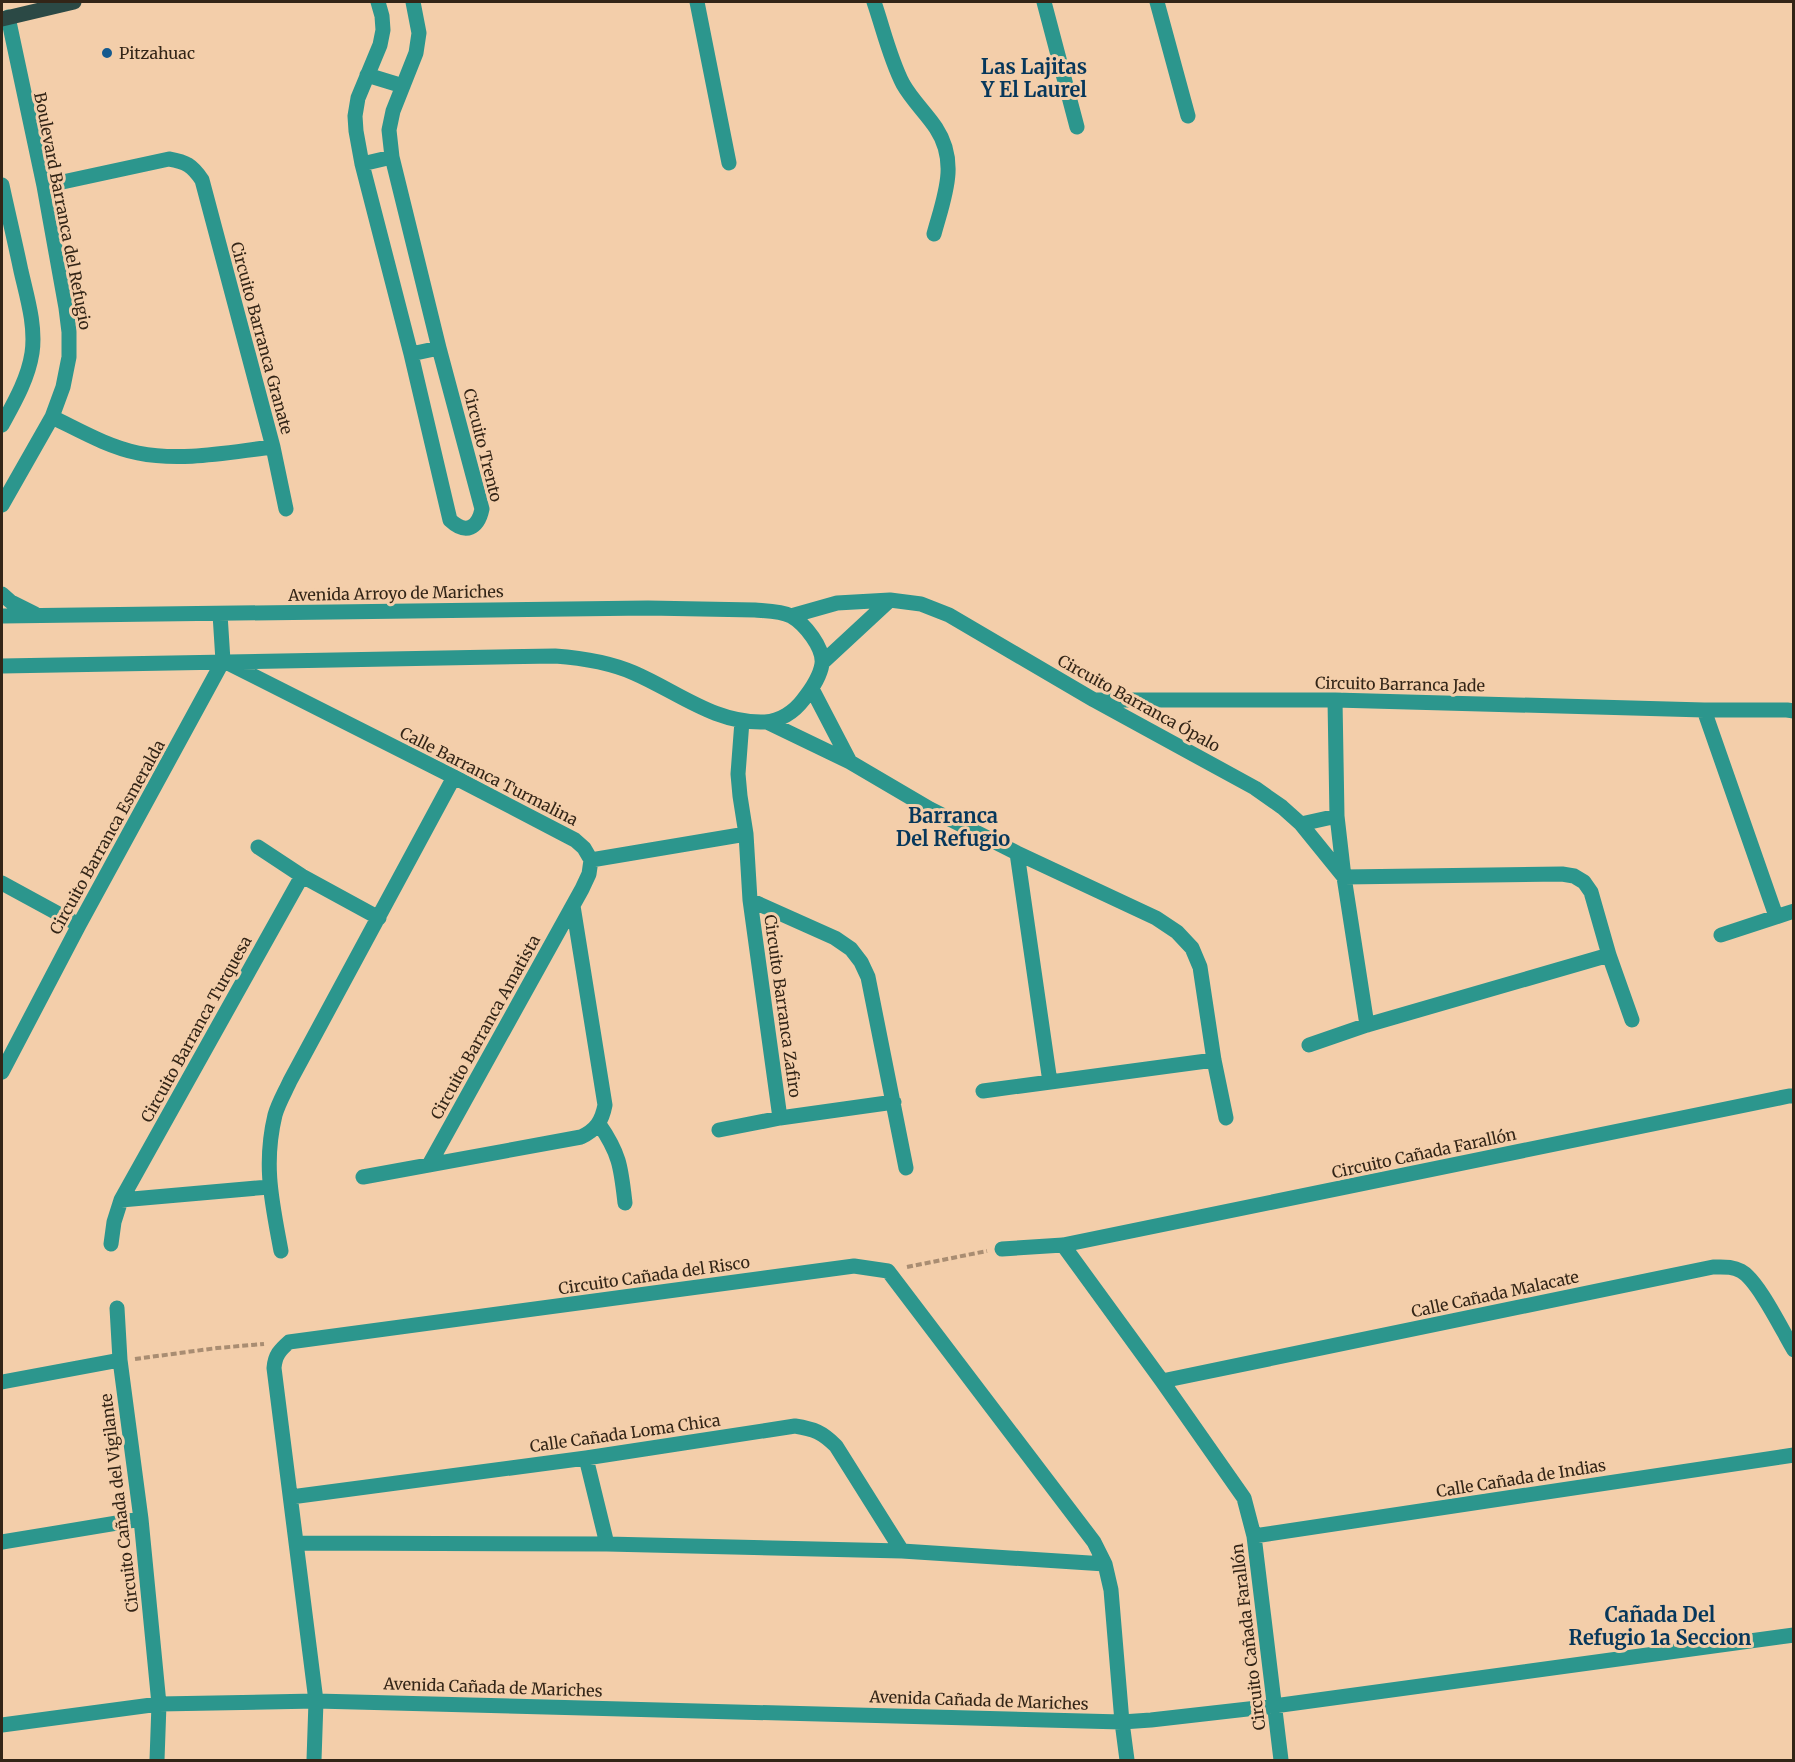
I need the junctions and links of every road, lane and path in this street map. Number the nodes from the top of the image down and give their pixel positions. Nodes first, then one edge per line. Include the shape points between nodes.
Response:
1 (74, 2) edge
2 (378, 2) edge
3 (413, 2) edge
4 (697, 2) edge
5 (874, 2) edge
6 (1044, 2) edge
7 (1157, 2) edge
8 (5, 18) edge
9 (8, 46) edge
10 (367, 75) junction
11 (403, 86) junction
12 (1188, 116) dead end
13 (1077, 127) dead end
14 (392, 157) junction
15 (729, 163) dead end
16 (362, 164) junction
17 (2, 185) edge
18 (44, 186) junction
19 (934, 234) dead end
20 (439, 348) junction
21 (411, 354) junction
22 (52, 417) junction
23 (2, 425) edge
24 (273, 447) junction
25 (2, 505) edge
26 (286, 509) dead end
27 (2, 594) edge
28 (890, 600) junction
29 (220, 614) junction
30 (38, 615) junction
31 (2, 616) edge
32 (791, 616) junction
33 (223, 661) junction
34 (822, 663) junction
35 (2, 666) edge
36 (813, 689) junction
37 (1094, 700) junction
38 (1335, 700) junction
39 (1704, 710) junction
40 (1794, 711) edge
41 (742, 721) junction
42 (767, 722) junction
43 (850, 762) junction
44 (454, 777) junction
45 (1337, 816) junction
46 (1301, 824) junction
47 (746, 834) junction
48 (258, 847) dead end
49 (1017, 854) junction
50 (591, 860) junction
51 (302, 876) junction
52 (1344, 877) junction
53 (2, 883) edge
54 (750, 900) junction
55 (573, 906) junction
56 (1794, 911) edge
57 (1776, 916) junction
58 (379, 918) junction
59 (79, 925) junction
60 (1721, 936) dead end
61 (1609, 955) junction
62 (1632, 1020) dead end
63 (1367, 1025) junction
64 (1309, 1045) dead end
65 (1214, 1060) junction
66 (2, 1072) edge
67 (1050, 1082) junction
68 (983, 1091) dead end
69 (1794, 1096) edge
70 (894, 1102) junction
71 (780, 1118) junction
72 (1226, 1118) dead end
73 (599, 1124) junction
74 (719, 1130) dead end
75 (429, 1165) junction
76 (906, 1168) dead end
77 (363, 1177) dead end
78 (269, 1187) junction
79 (121, 1200) junction
80 (625, 1203) dead end
81 (111, 1244) dead end
82 (1063, 1245) junction
83 (1002, 1248) joint
84 (281, 1251) dead end
85 (888, 1271) junction
86 (117, 1308) dead end
87 (289, 1342) junction
88 (1794, 1350) edge
89 (120, 1360) junction
90 (1162, 1381) junction
91 (2, 1382) edge
92 (1794, 1455) edge
93 (586, 1458) junction
94 (291, 1497) junction
95 (141, 1519) junction
96 (1254, 1536) junction
97 (2, 1542) edge
98 (297, 1543) junction
99 (607, 1544) junction
100 (902, 1551) junction
101 (1105, 1564) junction
102 (1794, 1635) edge
103 (316, 1701) junction
104 (159, 1704) junction
105 (1274, 1706) junction
106 (1122, 1722) junction
107 (2, 1725) edge
108 (157, 1761) edge
109 (314, 1761) edge
110 (1127, 1761) edge
111 (1281, 1761) edge

1 - 8 main road
2 - 10 street, Circuito Trento via 384,30
3 - 11 street, Circuito Trento via 419,33
4 - 15 street
5 - 19 street via 903,85 946,146 950,168
6 - 13 street
7 - 12 street
8 - 9 street, Boulevard Barranca del Refugio
9 - 18 street, Boulevard Barranca del Refugio
10 - 11 street
10 - 16 street, Circuito Trento via 355,116
11 - 14 street, Circuito Trento via 389,130
14 - 16 street
14 - 20 street, Circuito Trento
16 - 21 street, Circuito Trento
17 - 23 street via 32,327 26,377
18 - 22 street, Boulevard Barranca del Refugio via 69,332 63,387
18 - 24 street, Circuito Barranca Granate via 169,159 195,169 202,180
20 - 21 street
20 - 21 street, Circuito Trento via 482,508 475,525 467,529 450,520
22 - 24 street, Circuito Barranca Granate via 137,453 193,456
22 - 25 street, Boulevard Barranca del Refugio
24 - 26 street
27 - 30 street
28 - 32 street, Circuito Barranca Ópalo via 837,603
28 - 34 street
28 - 37 street, Circuito Barranca Ópalo via 921,604 949,615
29 - 30 street, Avenida Arroyo de Mariches
29 - 32 street, Avenida Arroyo de Mariches via 648,608 773,611
29 - 33 street
30 - 31 street, Avenida Arroyo de Mariches
32 - 34 street via 818,644
33 - 35 street
33 - 41 street via 583,658 634,673 712,714
33 - 44 street, Calle Barranca Turmalina
33 - 59 street, Circuito Barranca Esmeralda
34 - 36 street
36 - 42 street via 785,717
36 - 43 street
37 - 38 street, Circuito Barranca Jade
37 - 46 street, Circuito Barranca Ópalo via 1254,788
38 - 39 street, Circuito Barranca Jade
38 - 45 street
39 - 40 street, Circuito Barranca Jade
39 - 57 street
41 - 42 street
41 - 47 street, Circuito Barranca Zafiro via 738,774
42 - 43 street
43 - 49 street
44 - 50 street, Calle Barranca Turmalina via 575,840
44 - 58 street
45 - 46 street
45 - 52 street
46 - 52 street, Circuito Barranca Ópalo
47 - 50 street
47 - 54 street, Circuito Barranca Zafiro
48 - 51 street
49 - 65 street via 1156,918 1177,932 1192,948 1200,967
49 - 67 street
50 - 55 street, Circuito Barranca Amatista via 589,874
51 - 58 street
51 - 79 street, Circuito Barranca Turquesa
52 - 61 street via 1574,876 1591,892
52 - 63 street
53 - 59 street
54 - 70 street, Circuito Barranca Zafiro via 835,938 861,962 868,977
54 - 71 street, Circuito Barranca Zafiro
55 - 73 street via 605,1105
55 - 75 street, Circuito Barranca Amatista
56 - 57 street
57 - 60 street
58 - 78 street via 276,1113 269,1147
59 - 66 street, Circuito Barranca Esmeralda
61 - 62 street
61 - 63 street
63 - 64 street
65 - 67 street
65 - 72 street
67 - 68 street
69 - 82 street, Circuito Cañada Farallón
70 - 71 street, Circuito Barranca Zafiro
70 - 76 street, Circuito Barranca Zafiro
71 - 74 street, Circuito Barranca Zafiro
73 - 75 street via 581,1137
73 - 80 street via 620,1163
75 - 77 street
78 - 79 street
78 - 84 street
79 - 81 street, Circuito Barranca Turquesa
82 - 83 street, Circuito Cañada Farallón
82 - 90 street, Circuito Cañada Farallón
83 - 85 path
85 - 87 street, Circuito Cañada del Risco via 854,1266
85 - 101 street via 1094,1542
86 - 89 street, Circuito Cañada del Vigilante
87 - 89 path
87 - 94 street via 275,1358 274,1368
88 - 90 street, Calle Cañada Malacate via 1753,1281 1730,1266
89 - 91 street
89 - 95 street, Circuito Cañada del Vigilante
90 - 96 street, Circuito Cañada Farallón via 1244,1498
92 - 96 street, Calle Cañada de Indias
93 - 94 street, Calle Cañada Loma Chica
93 - 99 street
93 - 100 street, Calle Cañada Loma Chica via 795,1426 811,1428 836,1446
94 - 98 street
95 - 97 street
95 - 104 street, Circuito Cañada del Vigilante
96 - 105 street, Circuito Cañada Farallón
98 - 99 street
98 - 103 street
99 - 100 street
100 - 101 street
101 - 106 street via 1111,1590
102 - 105 street, Avenida Cañada de Mariches
103 - 104 street, Avenida Cañada de Mariches
103 - 106 street, Avenida Cañada de Mariches
103 - 109 street
104 - 107 street, Avenida Cañada de Mariches
104 - 108 street, Circuito Cañada del Vigilante
105 - 106 street, Avenida Cañada de Mariches
105 - 111 street, Circuito Cañada Farallón
106 - 110 street

